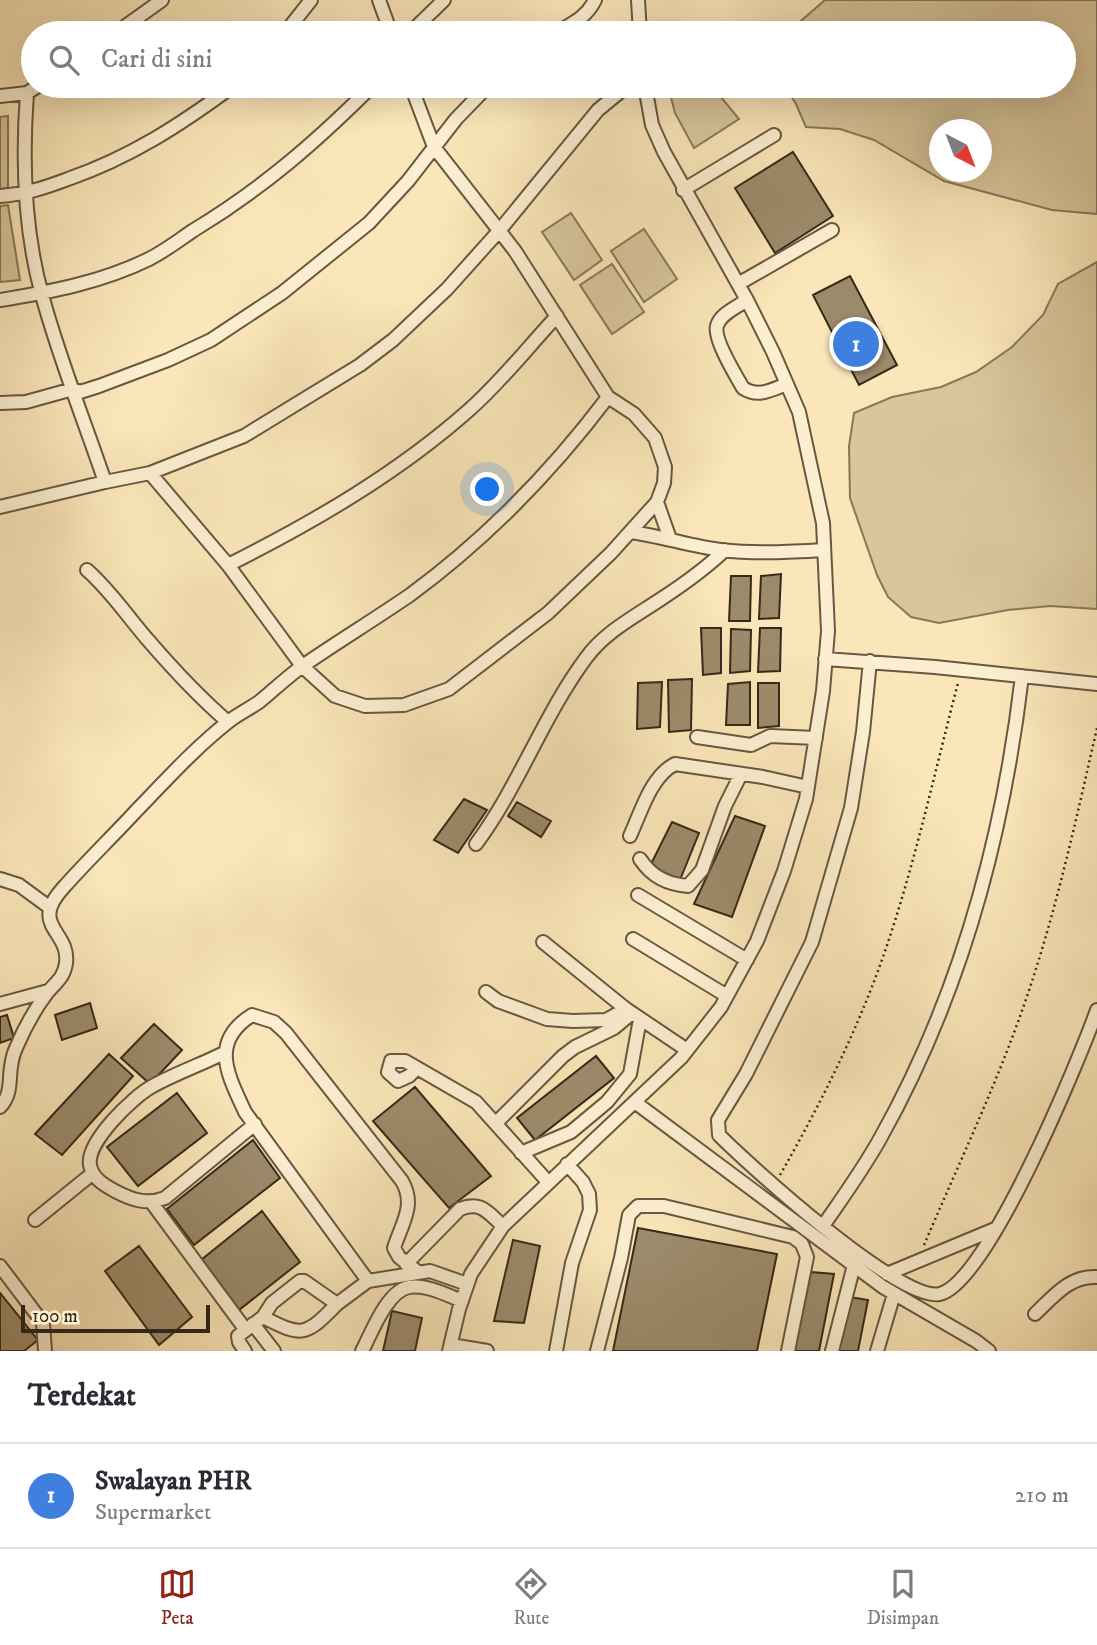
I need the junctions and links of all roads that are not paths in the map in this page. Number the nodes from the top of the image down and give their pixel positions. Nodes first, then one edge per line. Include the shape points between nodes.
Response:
1 (162, 0) edge
2 (311, 0) edge
3 (379, 0) edge
4 (444, 0) edge
5 (595, 0) edge
6 (638, 0) edge
7 (133, 21) edge
8 (294, 21) edge
9 (387, 21) edge
10 (422, 21) edge
11 (576, 21) edge
12 (639, 21) edge
13 (21, 92) edge
14 (0, 96) edge
15 (32, 98) edge
16 (217, 98) edge
17 (360, 98) edge
18 (416, 98) edge
19 (476, 98) edge
20 (612, 98) edge
21 (647, 98) edge
22 (774, 135) dead end
23 (434, 147) junction
24 (684, 190) junction
25 (25, 194) junction
26 (0, 196) edge
27 (832, 230) dead end
28 (499, 231) junction
29 (738, 284) junction
30 (41, 293) junction
31 (0, 300) edge
32 (747, 300) junction
33 (557, 316) junction
34 (786, 384) junction
35 (73, 389) junction
36 (608, 397) junction
37 (0, 403) edge
38 (150, 473) junction
39 (105, 482) junction
40 (657, 502) junction
41 (0, 507) edge
42 (630, 532) junction
43 (670, 539) junction
44 (725, 550) junction
45 (824, 550) junction
46 (228, 565) junction
47 (87, 570) dead end
48 (825, 659) junction
49 (870, 661) junction
50 (303, 666) junction
51 (1022, 676) junction
52 (1097, 684) edge
53 (228, 722) junction
54 (697, 737) dead end
55 (816, 738) junction
56 (741, 774) junction
57 (808, 787) junction
58 (630, 836) dead end
59 (476, 844) dead end
60 (640, 859) dead end
61 (0, 879) edge
62 (638, 895) dead end
63 (49, 907) junction
64 (633, 939) dead end
65 (543, 942) dead end
66 (747, 960) junction
67 (48, 991) junction
68 (486, 992) dead end
69 (727, 996) junction
70 (0, 1004) edge
71 (1097, 1010) edge
72 (633, 1014) junction
73 (687, 1050) junction
74 (224, 1053) junction
75 (417, 1068) dead end
76 (636, 1102) junction
77 (0, 1107) edge
78 (496, 1123) junction
79 (255, 1124) junction
80 (521, 1153) junction
81 (567, 1164) junction
82 (93, 1173) junction
83 (548, 1182) junction
84 (152, 1203) junction
85 (35, 1220) dead end
86 (503, 1226) junction
87 (823, 1226) junction
88 (995, 1229) junction
89 (406, 1264) junction
90 (854, 1265) junction
91 (0, 1266) edge
92 (419, 1273) junction
93 (887, 1274) junction
94 (1097, 1277) edge
95 (369, 1281) junction
96 (467, 1284) junction
97 (894, 1294) junction
98 (462, 1301) junction
99 (337, 1304) junction
100 (1035, 1314) dead end
101 (254, 1323) junction
102 (977, 1347) edge
103 (450, 1348) edge
104 (45, 1351) edge
105 (245, 1351) edge
106 (274, 1351) edge
107 (362, 1351) edge
108 (487, 1351) edge
109 (556, 1351) edge
110 (597, 1351) edge
111 (788, 1351) edge
112 (832, 1351) edge
113 (877, 1351) edge
114 (989, 1351) edge

1 - 7 street
2 - 8 street
3 - 9 street
4 - 10 street
5 - 11 street via 588,14
6 - 12 street
13 - 14 street
15 - 25 street via 24,150
16 - 25 street via 136,151
17 - 30 street via 278,173 149,258 92,281
18 - 23 street
19 - 23 street
20 - 28 street
21 - 24 street via 652,124
22 - 24 street
23 - 28 street
23 - 35 street via 369,223 282,293 211,340 168,360 80,392
24 - 29 street
25 - 26 street
25 - 30 street
27 - 29 street
28 - 33 street
28 - 38 street via 447,289 360,365 244,436
29 - 32 street
30 - 31 street
30 - 35 street
32 - 34 street
32 - 34 street via 723,316 716,335 743,388 762,394
33 - 36 street
33 - 46 street via 472,408 405,463
34 - 45 street via 799,412 809,454
35 - 37 street via 26,402
35 - 39 street
36 - 40 street via 634,414 656,438 665,467
36 - 50 street via 521,498 461,553 412,593
38 - 39 street
38 - 46 street
39 - 41 street
40 - 42 street
40 - 43 street
42 - 43 street
42 - 50 street via 548,613 449,689 404,705 365,706 335,696
43 - 44 street
44 - 45 street
44 - 59 street via 705,569 610,632 586,658
45 - 48 street
46 - 50 street
47 - 53 street
48 - 49 street
48 - 55 street
49 - 51 street
49 - 87 street via 850,808 812,943 718,1120 719,1135
50 - 53 street
51 - 52 street
51 - 87 street via 1005,798 970,932 946,999 881,1137
53 - 63 street via 167,779
54 - 55 street via 751,745 770,736
55 - 57 street
56 - 57 street
56 - 58 street via 675,764 667,768
56 - 60 street via 702,870 688,886 653,876
57 - 66 street via 784,871
61 - 63 street via 19,885
62 - 66 street
63 - 67 street via 67,960 59,982
64 - 69 street
65 - 72 street
66 - 69 street
67 - 70 street
67 - 77 street via 16,1047 9,1067 9,1091
68 - 72 street via 520,1011 547,1019 606,1020
69 - 73 street
71 - 88 street via 1058,1109
72 - 73 street
72 - 78 street via 563,1056
72 - 80 street via 630,1074 607,1102 571,1132
73 - 76 street
74 - 79 street via 232,1083
74 - 82 street via 150,1088 128,1105 90,1154
74 - 89 street via 238,1023 252,1015 274,1022 286,1033 410,1194 394,1248
75 - 78 street via 476,1102
76 - 81 street
76 - 90 street
78 - 80 street
79 - 84 street via 165,1198
79 - 95 street
80 - 83 street
81 - 83 street
81 - 109 street via 589,1194 590,1210 572,1263
82 - 84 street via 112,1190
82 - 85 street
83 - 86 street
84 - 101 street
86 - 89 street via 485,1209 472,1205 460,1209
86 - 96 street
87 - 93 street
88 - 93 street
88 - 93 street via 957,1284 940,1294 923,1294
89 - 92 street
90 - 97 street
90 - 112 street
91 - 104 street via 43,1323
92 - 95 street
92 - 96 street via 430,1271
94 - 100 street via 1070,1282
95 - 99 street
96 - 98 street
97 - 102 street
97 - 113 street
98 - 103 street
98 - 107 street via 420,1288 398,1292
99 - 101 street via 298,1333
99 - 101 street via 300,1281
101 - 105 street via 237,1339
101 - 106 street
102 - 114 street
103 - 108 street
110 - 111 street via 629,1214 638,1206 664,1206 793,1237 802,1244 807,1257

